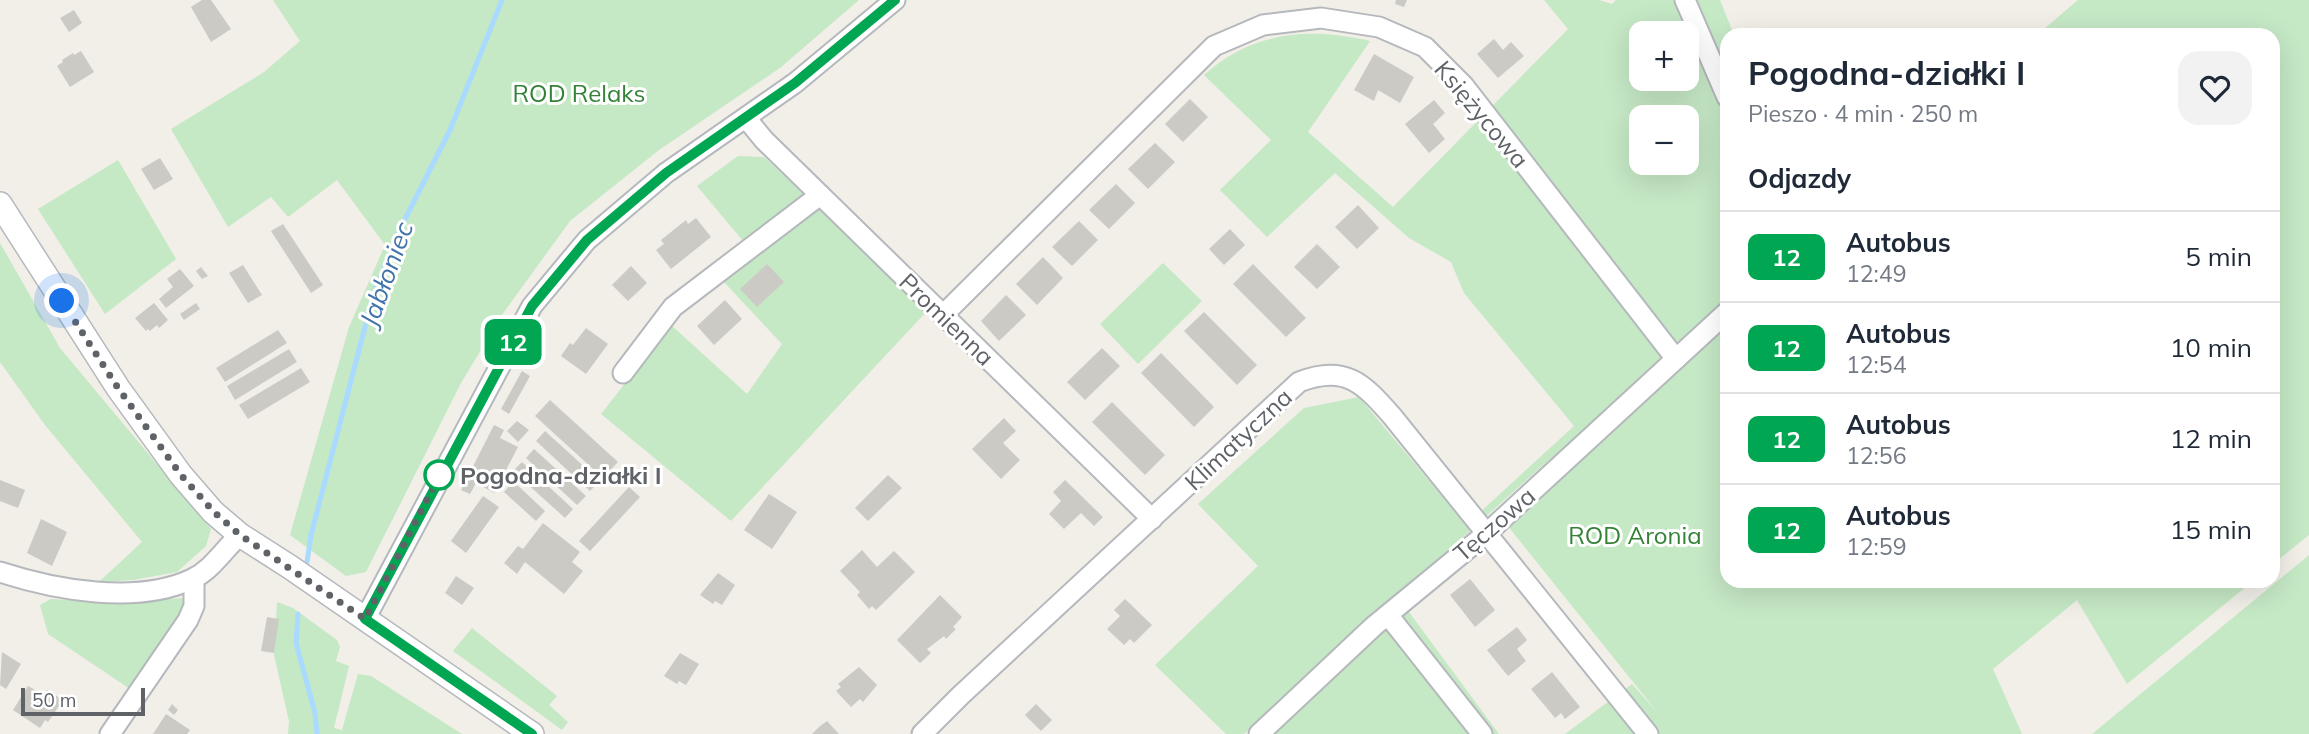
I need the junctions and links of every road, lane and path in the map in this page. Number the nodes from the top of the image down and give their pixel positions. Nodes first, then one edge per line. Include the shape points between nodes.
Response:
1 (895, 0) edge
2 (1685, 0) edge
3 (1720, 81) edge
4 (746, 118) junction
5 (820, 195) junction
6 (0, 204) edge
7 (943, 315) junction
8 (1720, 318) edge
9 (1676, 359) junction
10 (623, 373) dead end
11 (1152, 519) junction
12 (1487, 533) junction
13 (240, 535) junction
14 (0, 572) edge
15 (194, 579) junction
16 (1388, 615) junction
17 (365, 619) junction
18 (110, 734) edge
19 (532, 734) edge
20 (922, 734) edge
21 (1259, 734) edge
22 (1482, 734) edge
23 (1648, 734) edge

1 - 4 street
2 - 3 street
4 - 5 street, Promienna
4 - 17 street via 666,173 587,240 532,306
5 - 7 street, Promienna
5 - 10 street via 673,307
6 - 13 street via 118,388 181,475
7 - 9 street, Księżycowa via 1214,46 1263,24 1321,18 1379,27 1425,47 1464,86
7 - 11 street, Promienna
8 - 9 street, Tęczowa
9 - 12 street, Tęczowa
11 - 12 street, Klimatyczna via 1299,382 1319,374 1340,374 1375,397
11 - 20 street, Klimatyczna
12 - 16 street, Tęczowa
12 - 23 street, Klimatyczna
13 - 15 street
13 - 17 street
14 - 15 street via 81,592 164,589
15 - 18 street via 194,606 188,620
16 - 21 street, Tęczowa
16 - 22 street
17 - 19 street

